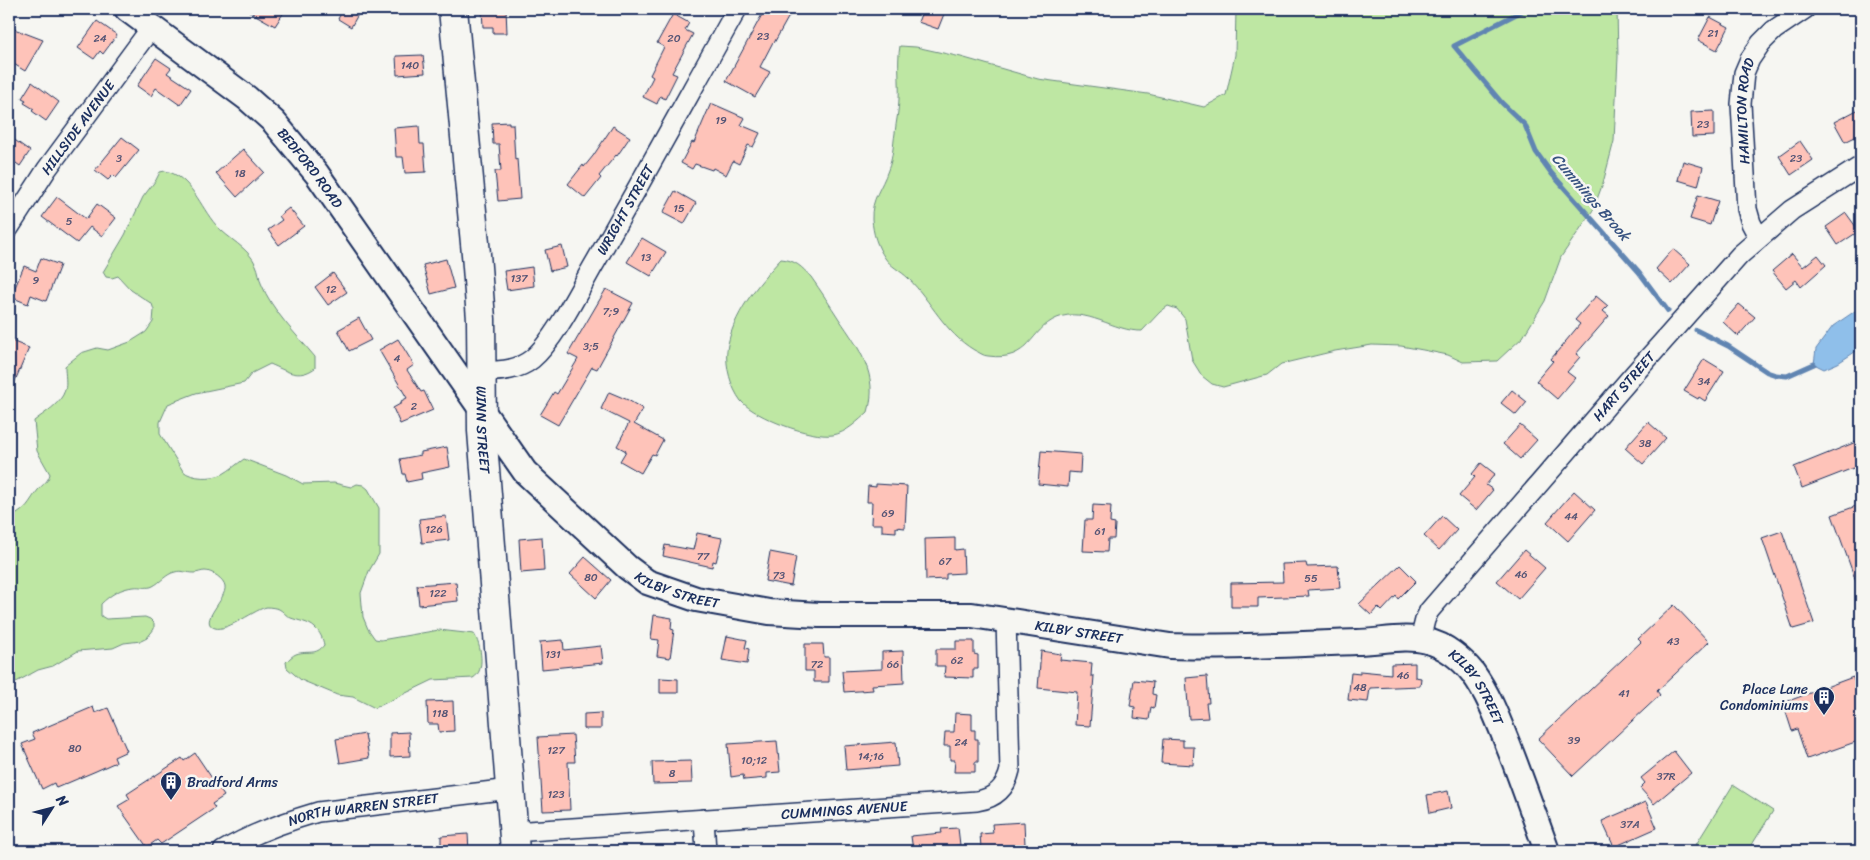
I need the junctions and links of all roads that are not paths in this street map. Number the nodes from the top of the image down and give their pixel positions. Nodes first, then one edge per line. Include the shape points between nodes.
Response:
1 (127, 9) edge
2 (453, 9) edge
3 (737, 9) edge
4 (1805, 9) edge
5 (151, 28) junction
6 (1861, 166) edge
7 (9, 228) edge
8 (1759, 238) junction
9 (482, 372) junction
10 (482, 411) junction
11 (1006, 619) junction
12 (1420, 640) junction
13 (510, 789) junction
14 (704, 819) junction
15 (514, 842) edge
16 (223, 851) edge
17 (706, 851) edge
18 (1547, 851) edge

1 - 5 street, BEDFORD ROAD
2 - 9 main road, WINN STREET via 476,254
3 - 9 street, WRIGHT STREET via 599,255 544,346 520,367
4 - 8 street, HAMILTON ROAD via 1761,43 1744,73 1741,104 1747,208
5 - 7 street, HILLSIDE AVENUE via 47,169
5 - 10 street, BEDFORD ROAD via 247,98 289,139 317,174
6 - 8 street, HART STREET via 1808,199
8 - 12 street, HART STREET via 1635,373 1429,612
9 - 10 main road, WINN STREET
10 - 11 street, KILBY STREET via 524,472 647,582 678,594 746,609 790,614 942,614
10 - 13 main road, WINN STREET
11 - 12 street, KILBY STREET via 1170,646
11 - 14 street, CUMMINGS AVENUE via 1011,764 1007,782 994,796 977,801
12 - 18 street, KILBY STREET via 1449,651 1480,684 1500,724
13 - 15 main road, WINN STREET
13 - 16 street, NORTH WARREN STREET via 318,812 270,827
14 - 15 street, CUMMINGS AVENUE
14 - 17 street

